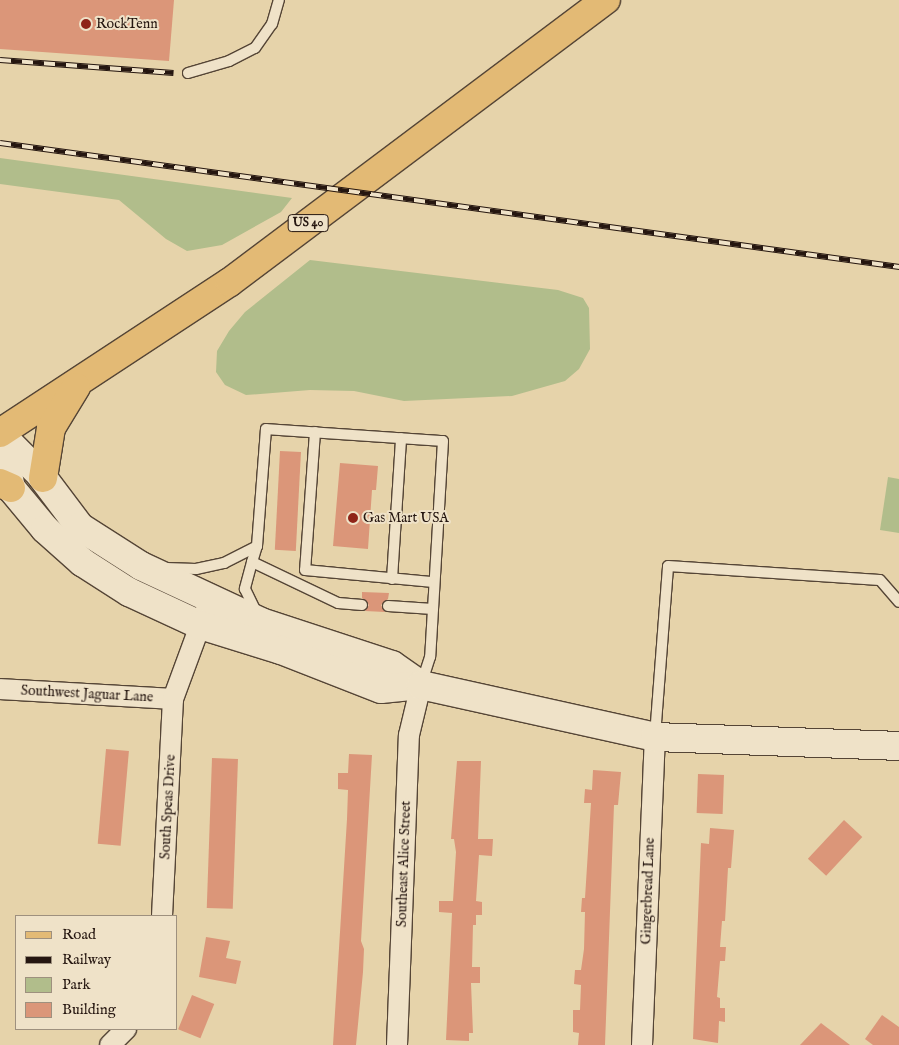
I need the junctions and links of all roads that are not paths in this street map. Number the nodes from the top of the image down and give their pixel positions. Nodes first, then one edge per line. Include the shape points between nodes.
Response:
1 (279, 0) edge
2 (606, 0) edge
3 (188, 73) dead end
4 (79, 381) junction
5 (315, 432) junction
6 (0, 435) edge
7 (401, 438) junction
8 (44, 478) junction
9 (6, 486) edge
10 (257, 546) junction
11 (252, 562) junction
12 (141, 566) junction
13 (304, 570) junction
14 (392, 579) junction
15 (433, 582) junction
16 (299, 584) junction
17 (210, 598) junction
18 (899, 602) edge
19 (362, 605) dead end
20 (388, 606) dead end
21 (433, 609) junction
22 (261, 622) junction
23 (200, 624) junction
24 (421, 685) junction
25 (0, 689) edge
26 (173, 699) junction
27 (655, 737) junction
28 (899, 746) edge
29 (162, 915) edge
30 (125, 1030) edge
31 (110, 1045) edge
32 (398, 1045) edge
33 (642, 1045) edge

1 - 3 lane via 272,24 255,48 229,61
2 - 4 main road, US 40 via 230,282
4 - 6 main road, US 40
4 - 8 main road via 52,428
5 - 7 lane
5 - 10 lane via 266,429
5 - 13 lane
6 - 8 main road
6 - 9 main road
7 - 14 lane
7 - 15 lane via 443,441
8 - 12 main road via 80,527
9 - 23 main road via 82,562 129,592
10 - 11 lane
10 - 12 lane via 224,564 196,569
11 - 16 lane
11 - 22 lane via 245,589
12 - 17 main road
13 - 14 lane
13 - 16 lane
14 - 15 lane
15 - 21 lane
16 - 19 lane via 338,603
17 - 22 main road
17 - 23 street, South Speas Drive
18 - 27 lane via 880,580 668,566
20 - 21 lane
21 - 24 lane via 430,657
22 - 24 main road via 392,665
23 - 24 main road via 381,688
23 - 26 street, South Speas Drive
24 - 27 main road
24 - 32 street, Southeast Alice Street via 409,736
25 - 26 street, Southwest Jaguar Lane
26 - 29 street, South Speas Drive
27 - 28 main road
27 - 33 street, Gingerbread Lane
30 - 31 street

